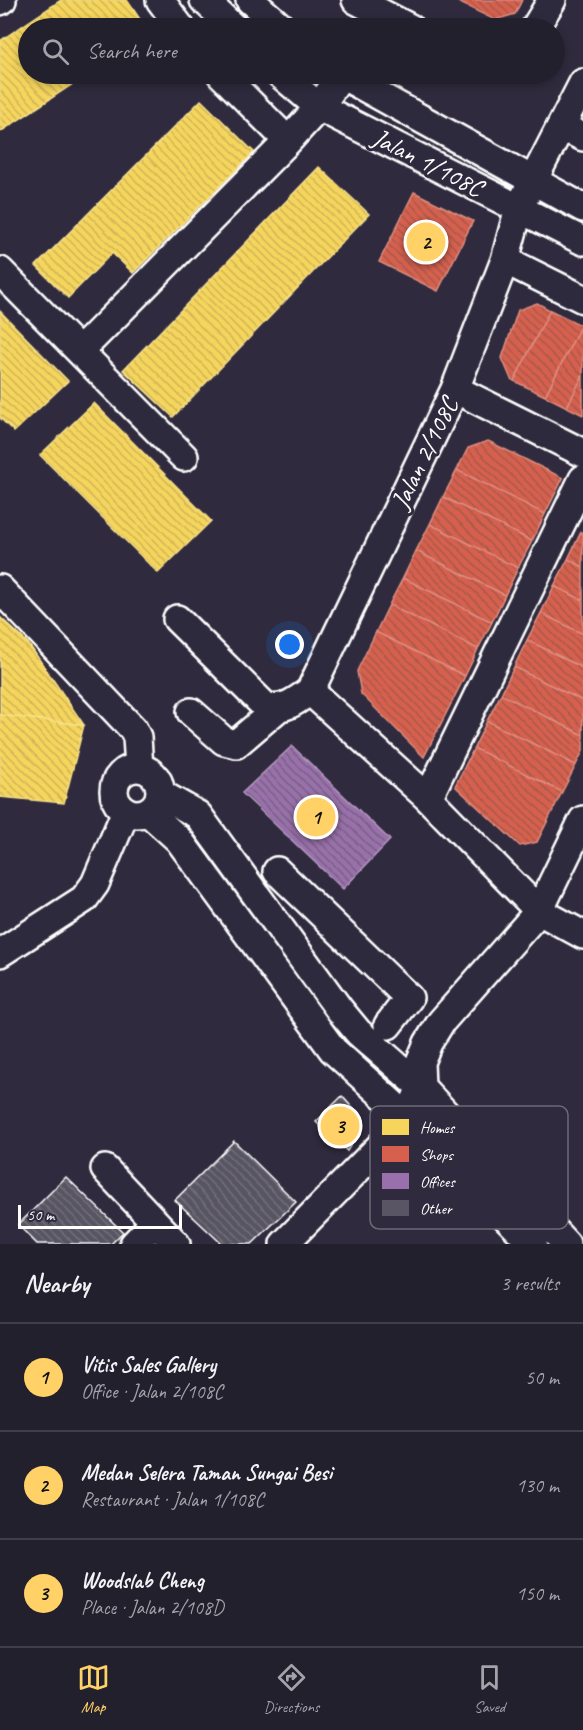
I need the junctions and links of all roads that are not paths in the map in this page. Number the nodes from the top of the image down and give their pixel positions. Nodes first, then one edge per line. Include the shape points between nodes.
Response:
1 (160, 0) edge
2 (204, 0) edge
3 (250, 0) edge
4 (356, 0) edge
5 (552, 0) edge
6 (402, 16) edge
7 (174, 18) edge
8 (223, 18) edge
9 (271, 18) edge
10 (541, 18) edge
11 (583, 83) edge
12 (231, 84) edge
13 (292, 84) edge
14 (334, 84) edge
15 (359, 84) edge
16 (319, 107) junction
17 (572, 131) edge
18 (288, 141) junction
19 (533, 182) junction
20 (519, 208) junction
21 (583, 208) edge
22 (583, 241) edge
23 (506, 260) junction
24 (0, 271) edge
25 (583, 299) edge
26 (80, 351) junction
27 (455, 389) junction
28 (583, 453) edge
29 (184, 457) dead end
30 (583, 479) edge
31 (0, 590) edge
32 (177, 619) dead end
33 (310, 691) junction
34 (277, 709) junction
35 (191, 712) dead end
36 (139, 768) junction
37 (428, 798) junction
38 (145, 806) junction
39 (583, 820) edge
40 (278, 871) dead end
41 (316, 908) junction
42 (539, 911) junction
43 (284, 934) junction
44 (583, 935) edge
45 (261, 951) junction
46 (0, 953) edge
47 (388, 1026) dead end
48 (421, 1087) junction
49 (395, 1106) edge
50 (413, 1106) edge
51 (439, 1106) edge
52 (370, 1157) edge
53 (105, 1169) dead end
54 (154, 1222) junction
55 (518, 1229) edge
56 (552, 1229) edge
57 (134, 1244) edge
58 (176, 1244) edge
59 (284, 1244) edge
60 (533, 1244) edge
61 (566, 1244) edge

1 - 7 street
2 - 8 street
3 - 9 street
4 - 6 street
5 - 10 street
11 - 17 street, Jalan 2/108C
12 - 18 street
13 - 16 street, Jalan 1/108C
14 - 16 street
15 - 19 street, Jalan 1/108C
16 - 18 street
16 - 20 street, Jalan 1/108C
17 - 19 street, Jalan 2/108C
18 - 26 street
19 - 20 street, Jalan 2/108C
19 - 21 street, Jalan 1/108C
20 - 22 street, Jalan 1/108C
20 - 23 street, Jalan 2/108C
23 - 25 street
23 - 27 street, Jalan 2/108C
24 - 26 street
26 - 29 street
27 - 28 street
27 - 33 street, Jalan 2/108C
30 - 37 street
31 - 36 street via 133,729
32 - 34 street via 266,707
33 - 34 street
33 - 37 street
34 - 35 street via 236,744 224,741
36 - 38 street via 153,774 160,786
36 - 38 street via 124,772 115,784 115,800
37 - 42 street
38 - 43 street via 198,815
38 - 45 street via 179,840
38 - 46 street via 84,899
39 - 42 street
40 - 41 street
41 - 43 street
41 - 47 street via 409,998
42 - 44 street
42 - 48 street via 441,1022 420,1062
43 - 45 street
43 - 48 street via 358,1032
45 - 49 street via 333,1050
48 - 50 street
48 - 51 street
52 - 59 street
53 - 54 street
54 - 57 street
54 - 58 street
55 - 60 street
56 - 61 street

